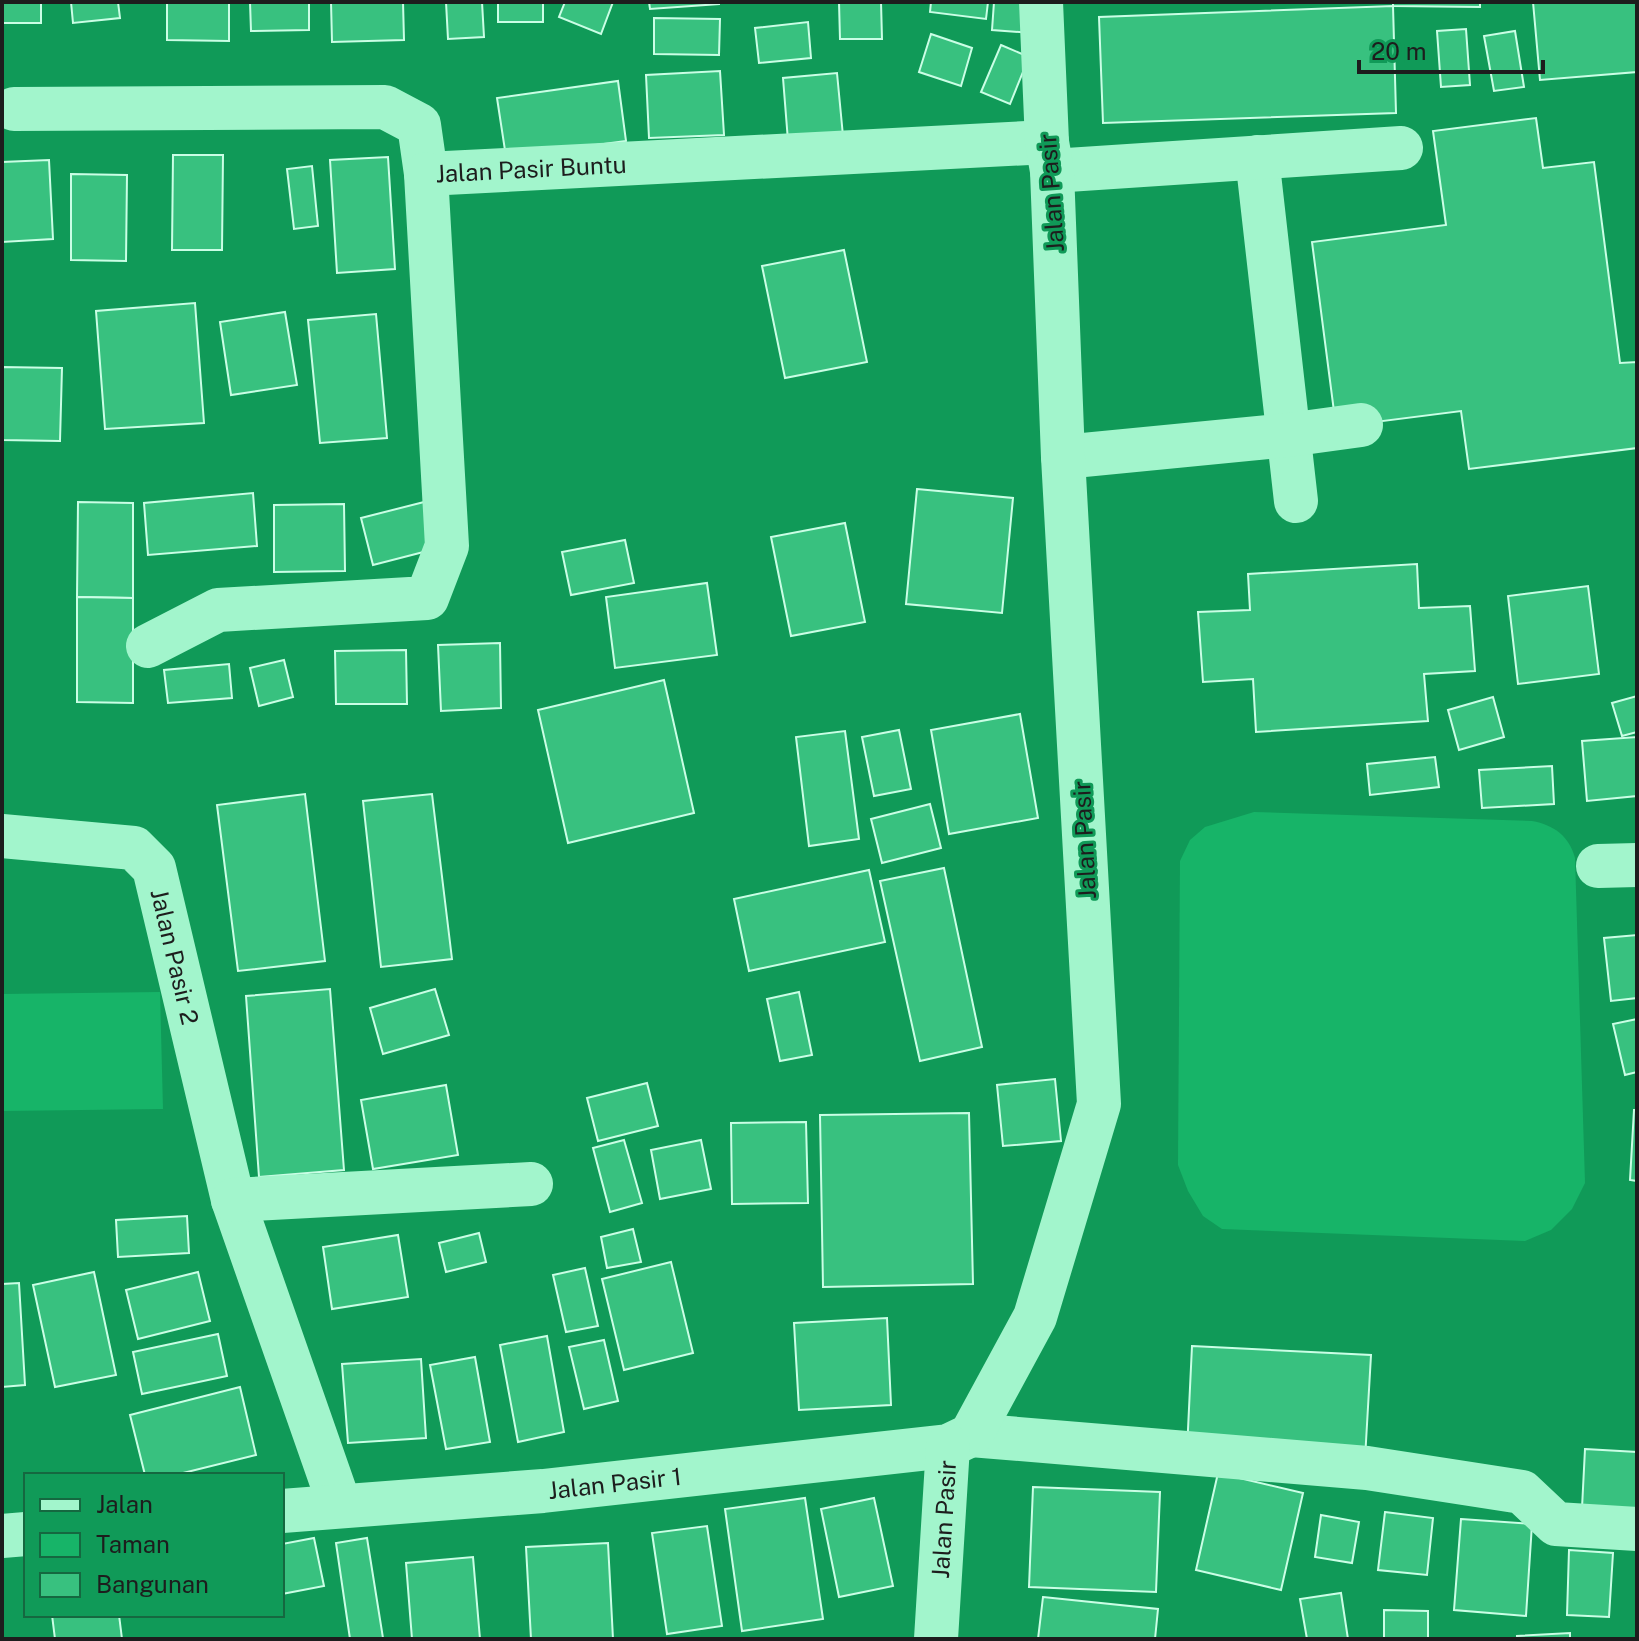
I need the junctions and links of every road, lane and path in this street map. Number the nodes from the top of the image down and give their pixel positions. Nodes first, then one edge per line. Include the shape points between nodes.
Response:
1 (1041, 2) edge
2 (14, 109) dead end
3 (1401, 148) dead end
4 (1050, 156) junction
5 (1257, 157) junction
6 (426, 174) junction
7 (1361, 425) dead end
8 (1288, 435) junction
9 (1063, 457) junction
10 (1296, 501) dead end
11 (148, 646) dead end
12 (2, 836) edge
13 (531, 1184) dead end
14 (233, 1200) junction
15 (959, 1440) junction
16 (340, 1506) junction
17 (284, 1511) edge
18 (1637, 1529) edge
19 (24, 1534) edge
20 (2, 1536) edge
21 (936, 1639) edge

1 - 4 street, Jalan Pasir
2 - 6 street, Jalan Pasir Buntu via 385,107 419,125
3 - 5 street, Jalan Pasir Buntu
4 - 5 street, Jalan Pasir Buntu
4 - 6 street, Jalan Pasir Buntu
4 - 9 street, Jalan Pasir
5 - 8 street
6 - 11 street via 447,546 427,598 218,610
7 - 8 street
8 - 9 street
8 - 10 street
9 - 15 street, Jalan Pasir via 1099,1104 1035,1317
12 - 14 street, Jalan Pasir 2 via 134,848 154,868
13 - 14 street
14 - 16 street, Jalan Pasir 2
15 - 16 street, Jalan Pasir 1 via 543,1491
15 - 18 street, Jalan Pasir 1 via 1367,1468 1522,1492 1556,1524
15 - 21 street, Jalan Pasir
16 - 17 street, Jalan Pasir 1
19 - 20 street

